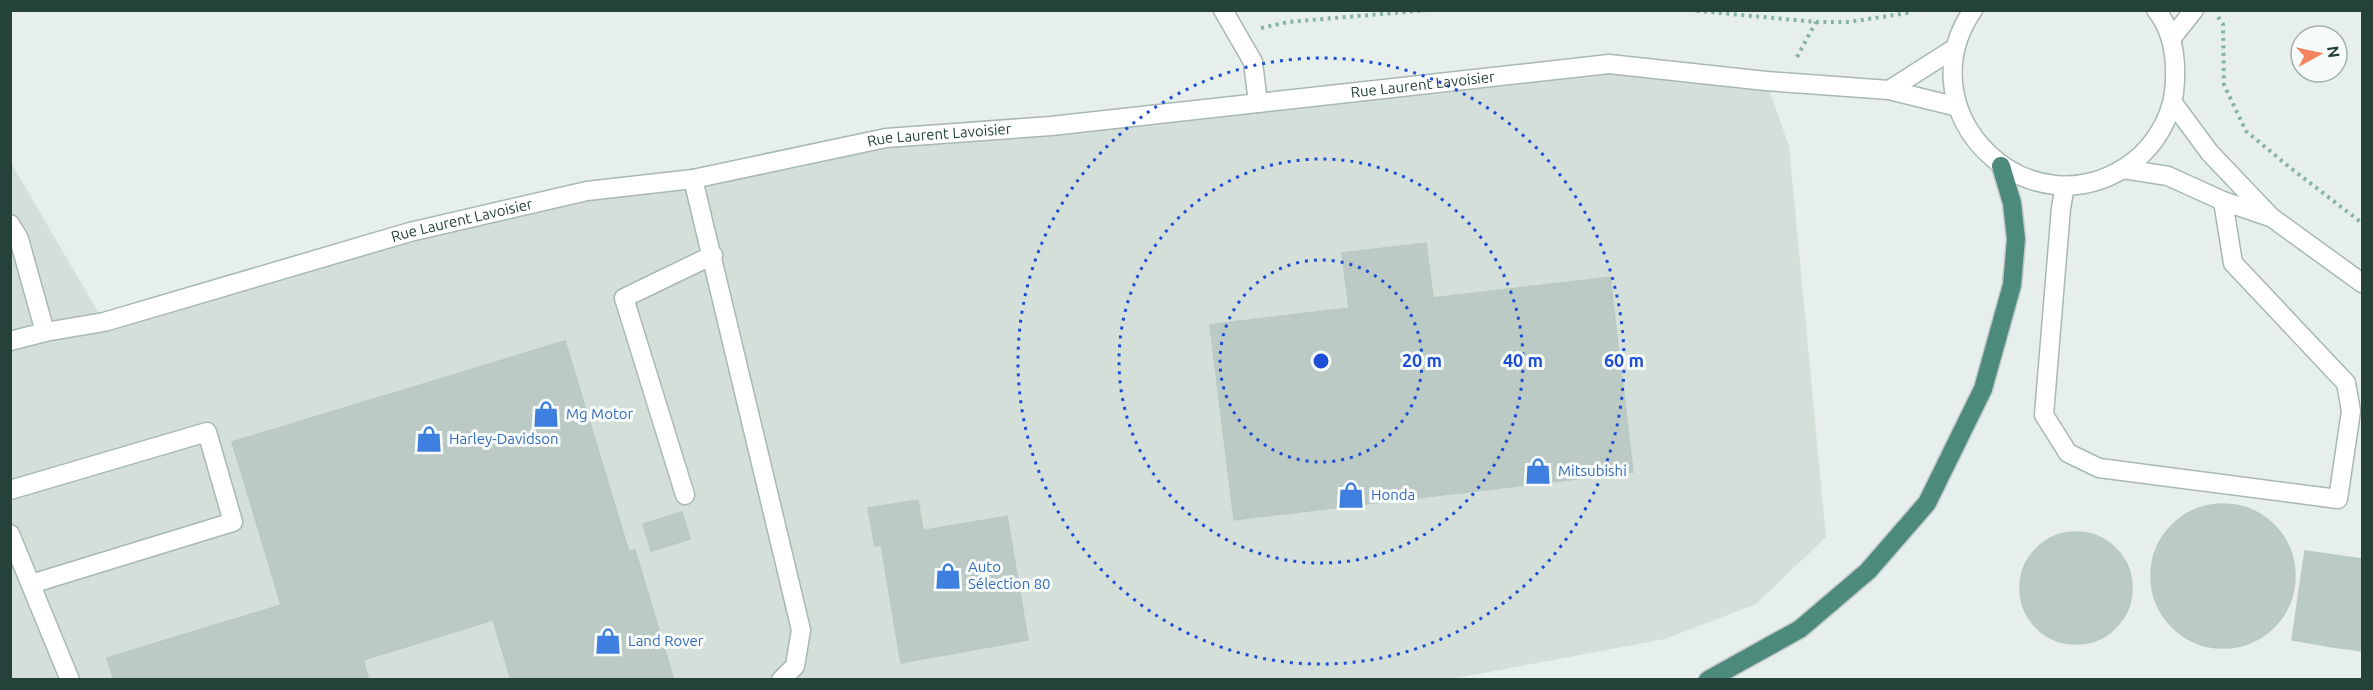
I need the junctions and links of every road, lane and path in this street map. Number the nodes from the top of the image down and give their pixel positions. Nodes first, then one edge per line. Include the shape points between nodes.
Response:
1 (1223, 10) edge
2 (1428, 10) edge
3 (1689, 10) edge
4 (1909, 10) edge
5 (1973, 10) edge
6 (2156, 10) edge
7 (2194, 10) edge
8 (2214, 10) edge
9 (1816, 22) junction
10 (1237, 33) junction
11 (2171, 39) junction
12 (1955, 48) junction
13 (1783, 81) junction
14 (1889, 90) junction
15 (1258, 103) junction
16 (2173, 103) junction
17 (1958, 107) junction
18 (2001, 166) junction
19 (2123, 169) junction
20 (693, 179) junction
21 (2065, 186) junction
22 (2223, 201) junction
23 (2271, 217) junction
24 (2362, 223) edge
25 (10, 224) edge
26 (713, 255) junction
27 (2362, 283) edge
28 (45, 332) junction
29 (10, 341) edge
30 (10, 489) edge
31 (685, 495) dead end
32 (10, 534) edge
33 (31, 584) junction
34 (70, 680) edge
35 (781, 680) edge
36 (1708, 680) edge

1 - 10 street
2 - 10 path via 1288,22
3 - 9 path
4 - 9 path via 1849,22
5 - 12 street
6 - 11 street
7 - 11 street
8 - 24 path via 2223,24 2224,85 2246,131
9 - 13 path
10 - 15 street via 1253,62
11 - 16 street via 2177,71
12 - 14 street
12 - 17 street via 1953,78
13 - 14 street, Rue Laurent Lavoisier
13 - 15 street, Rue Laurent Lavoisier via 1608,64
14 - 17 street, Rue Laurent Lavoisier
15 - 20 street, Rue Laurent Lavoisier via 1052,126 886,138
16 - 19 street via 2154,141
16 - 23 street via 2210,153
17 - 18 street via 1978,144
18 - 21 street via 2043,184
18 - 36 highway via 2012,203 2016,239 2012,285 1983,389 1927,503 1868,572 1800,629
19 - 21 street via 2105,178
19 - 22 street via 2168,176
20 - 26 street
20 - 28 street, Rue Laurent Lavoisier via 587,191 410,232 104,322
21 - 22 street via 2044,415 2068,453 2099,468 2338,499 2351,411 2346,383 2233,263
22 - 23 street
23 - 27 street
25 - 28 street via 19,239
26 - 31 street via 624,298
26 - 35 street via 801,630 795,666
28 - 29 street, Rue Laurent Lavoisier
30 - 33 street via 207,432 233,522
32 - 33 street
33 - 34 street

